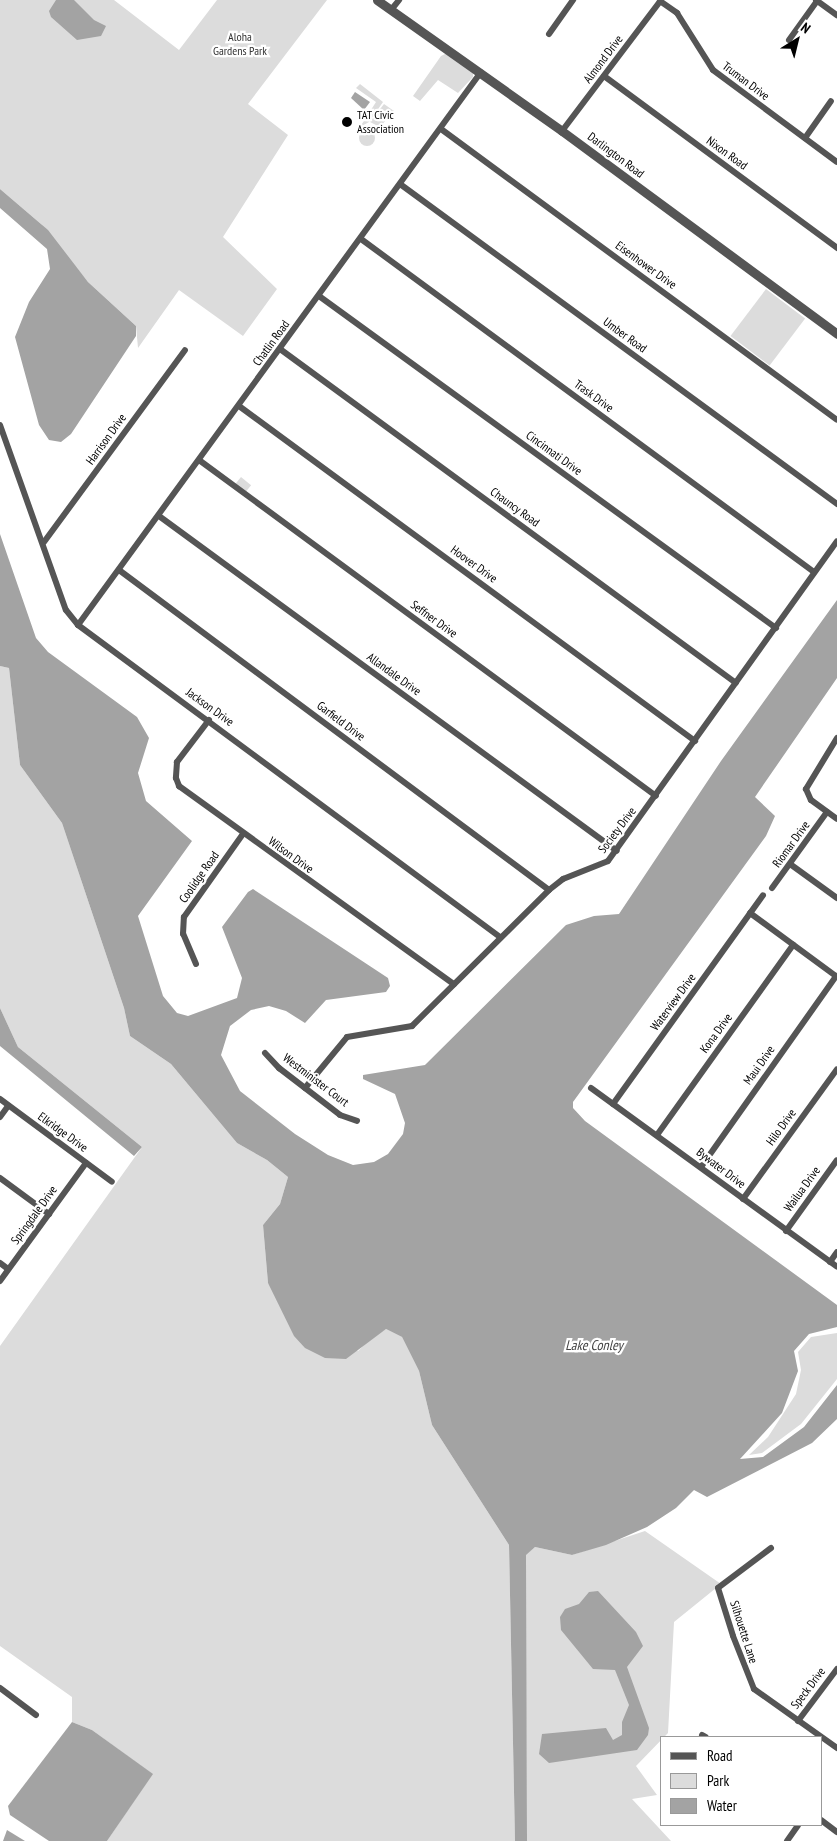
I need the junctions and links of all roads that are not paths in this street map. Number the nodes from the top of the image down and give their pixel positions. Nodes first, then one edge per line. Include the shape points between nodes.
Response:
1 (377, 0) edge
2 (399, 0) edge
3 (574, 0) edge
4 (661, 0) edge
5 (816, 0) edge
6 (391, 10) junction
7 (837, 16) edge
8 (549, 34) dead end
9 (788, 40) dead end
10 (481, 72) junction
11 (604, 76) junction
12 (831, 101) dead end
13 (441, 128) junction
14 (562, 131) junction
15 (805, 138) junction
16 (837, 162) edge
17 (400, 184) junction
18 (361, 239) junction
19 (837, 248) edge
20 (319, 296) junction
21 (837, 334) edge
22 (280, 349) junction
23 (185, 350) dead end
24 (239, 406) junction
25 (837, 420) edge
26 (0, 425) edge
27 (199, 460) junction
28 (837, 504) edge
29 (159, 516) junction
30 (837, 541) edge
31 (44, 542) junction
32 (119, 570) junction
33 (814, 572) junction
34 (78, 625) junction
35 (776, 628) junction
36 (736, 683) junction
37 (209, 720) junction
38 (837, 738) edge
39 (695, 740) junction
40 (656, 796) junction
41 (827, 812) junction
42 (837, 819) edge
43 (243, 834) junction
44 (617, 851) junction
45 (790, 864) junction
46 (772, 888) dead end
47 (549, 890) junction
48 (764, 895) dead end
49 (837, 898) edge
50 (750, 914) junction
51 (500, 937) junction
52 (793, 945) junction
53 (196, 964) dead end
54 (836, 977) edge
55 (454, 984) junction
56 (265, 1053) dead end
57 (837, 1069) edge
58 (305, 1088) junction
59 (591, 1088) dead end
60 (0, 1099) edge
61 (613, 1104) junction
62 (8, 1106) junction
63 (0, 1117) edge
64 (357, 1121) dead end
65 (656, 1135) junction
66 (837, 1160) edge
67 (86, 1163) junction
68 (701, 1167) junction
69 (0, 1178) edge
70 (112, 1182) dead end
71 (743, 1199) junction
72 (49, 1214) junction
73 (786, 1231) junction
74 (837, 1252) edge
75 (830, 1262) junction
76 (0, 1263) edge
77 (837, 1267) edge
78 (8, 1269) junction
79 (0, 1280) edge
80 (771, 1548) dead end
81 (837, 1669) edge
82 (0, 1688) edge
83 (36, 1715) dead end
84 (798, 1721) junction
85 (820, 1736) edge
86 (822, 1738) edge
87 (837, 1748) edge
88 (822, 1821) edge
89 (797, 1826) edge
90 (837, 1832) edge
91 (786, 1841) edge

1 - 6 street, Darlington Road
2 - 6 street
3 - 8 street
4 - 11 street, Almond Drive
4 - 15 street, Truman Drive via 677,13 713,70
5 - 7 street
5 - 9 street
6 - 10 street, Darlington Road
10 - 13 street, Chatlin Road
10 - 14 street, Darlington Road
11 - 14 street, Almond Drive
11 - 19 street, Nixon Road
12 - 15 street
13 - 17 street, Chatlin Road
13 - 25 street, Eisenhower Drive
14 - 21 street, Darlington Road
15 - 16 street, Truman Drive
17 - 18 street, Chatlin Road
17 - 28 street, Umber Road
18 - 20 street, Chatlin Road
18 - 33 street, Trask Drive
20 - 22 street, Chatlin Road
20 - 35 street, Cincinnati Drive
22 - 24 street, Chatlin Road
22 - 36 street, Chauncy Road
23 - 31 street, Harrison Drive
24 - 27 street, Chatlin Road
24 - 39 street, Hoover Drive
26 - 31 street, Jackson Drive
27 - 29 street, Chatlin Road
27 - 40 street, Seffner Drive
29 - 32 street, Chatlin Road
29 - 44 street, Allandale Drive
30 - 33 street, Society Drive
31 - 34 street, Jackson Drive via 66,610
32 - 34 street, Chatlin Road
32 - 47 street, Garfield Drive
33 - 35 street, Society Drive
34 - 37 street, Jackson Drive
35 - 36 street, Society Drive
36 - 39 street, Society Drive
37 - 43 street, Wilson Drive via 177,762 176,778 179,786
37 - 51 street, Jackson Drive
38 - 41 street via 806,788 811,800
39 - 40 street, Society Drive
40 - 44 street, Society Drive
41 - 42 street
41 - 45 street, Riomar Drive
43 - 53 street, Coolidge Road via 184,918 183,934
43 - 55 street, Wilson Drive
44 - 47 street, Society Drive via 602,866 563,879
45 - 46 street, Riomar Drive
45 - 49 street
47 - 51 street, Society Drive
48 - 50 street
50 - 52 street
50 - 61 street, Waterview Drive
51 - 55 street, Society Drive
52 - 54 street
52 - 65 street, Kona Drive
54 - 68 street, Maui Drive
55 - 58 street, Society Drive via 412,1026 347,1037
56 - 58 street, Westminister Court
57 - 71 street, Hilo Drive
58 - 64 street, Westminister Court via 340,1115
59 - 61 street, Bywater Drive
60 - 62 street, Elkridge Drive
61 - 65 street, Bywater Drive
62 - 63 street
62 - 67 street, Elkridge Drive
65 - 68 street, Bywater Drive
66 - 73 street, Wailua Drive
67 - 70 street, Elkridge Drive
67 - 72 street, Springdale Drive
68 - 71 street, Bywater Drive
69 - 72 street
71 - 73 street, Bywater Drive
72 - 78 street, Springdale Drive
73 - 75 street, Bywater Drive
74 - 75 street
75 - 77 street, Bywater Drive
76 - 78 street
78 - 79 street, Springdale Drive
80 - 84 street, Silhouette Lane via 718,1588 748,1680 754,1689
81 - 84 street, Speck Drive
82 - 83 street
84 - 85 street
86 - 87 street
88 - 90 street
89 - 91 street

